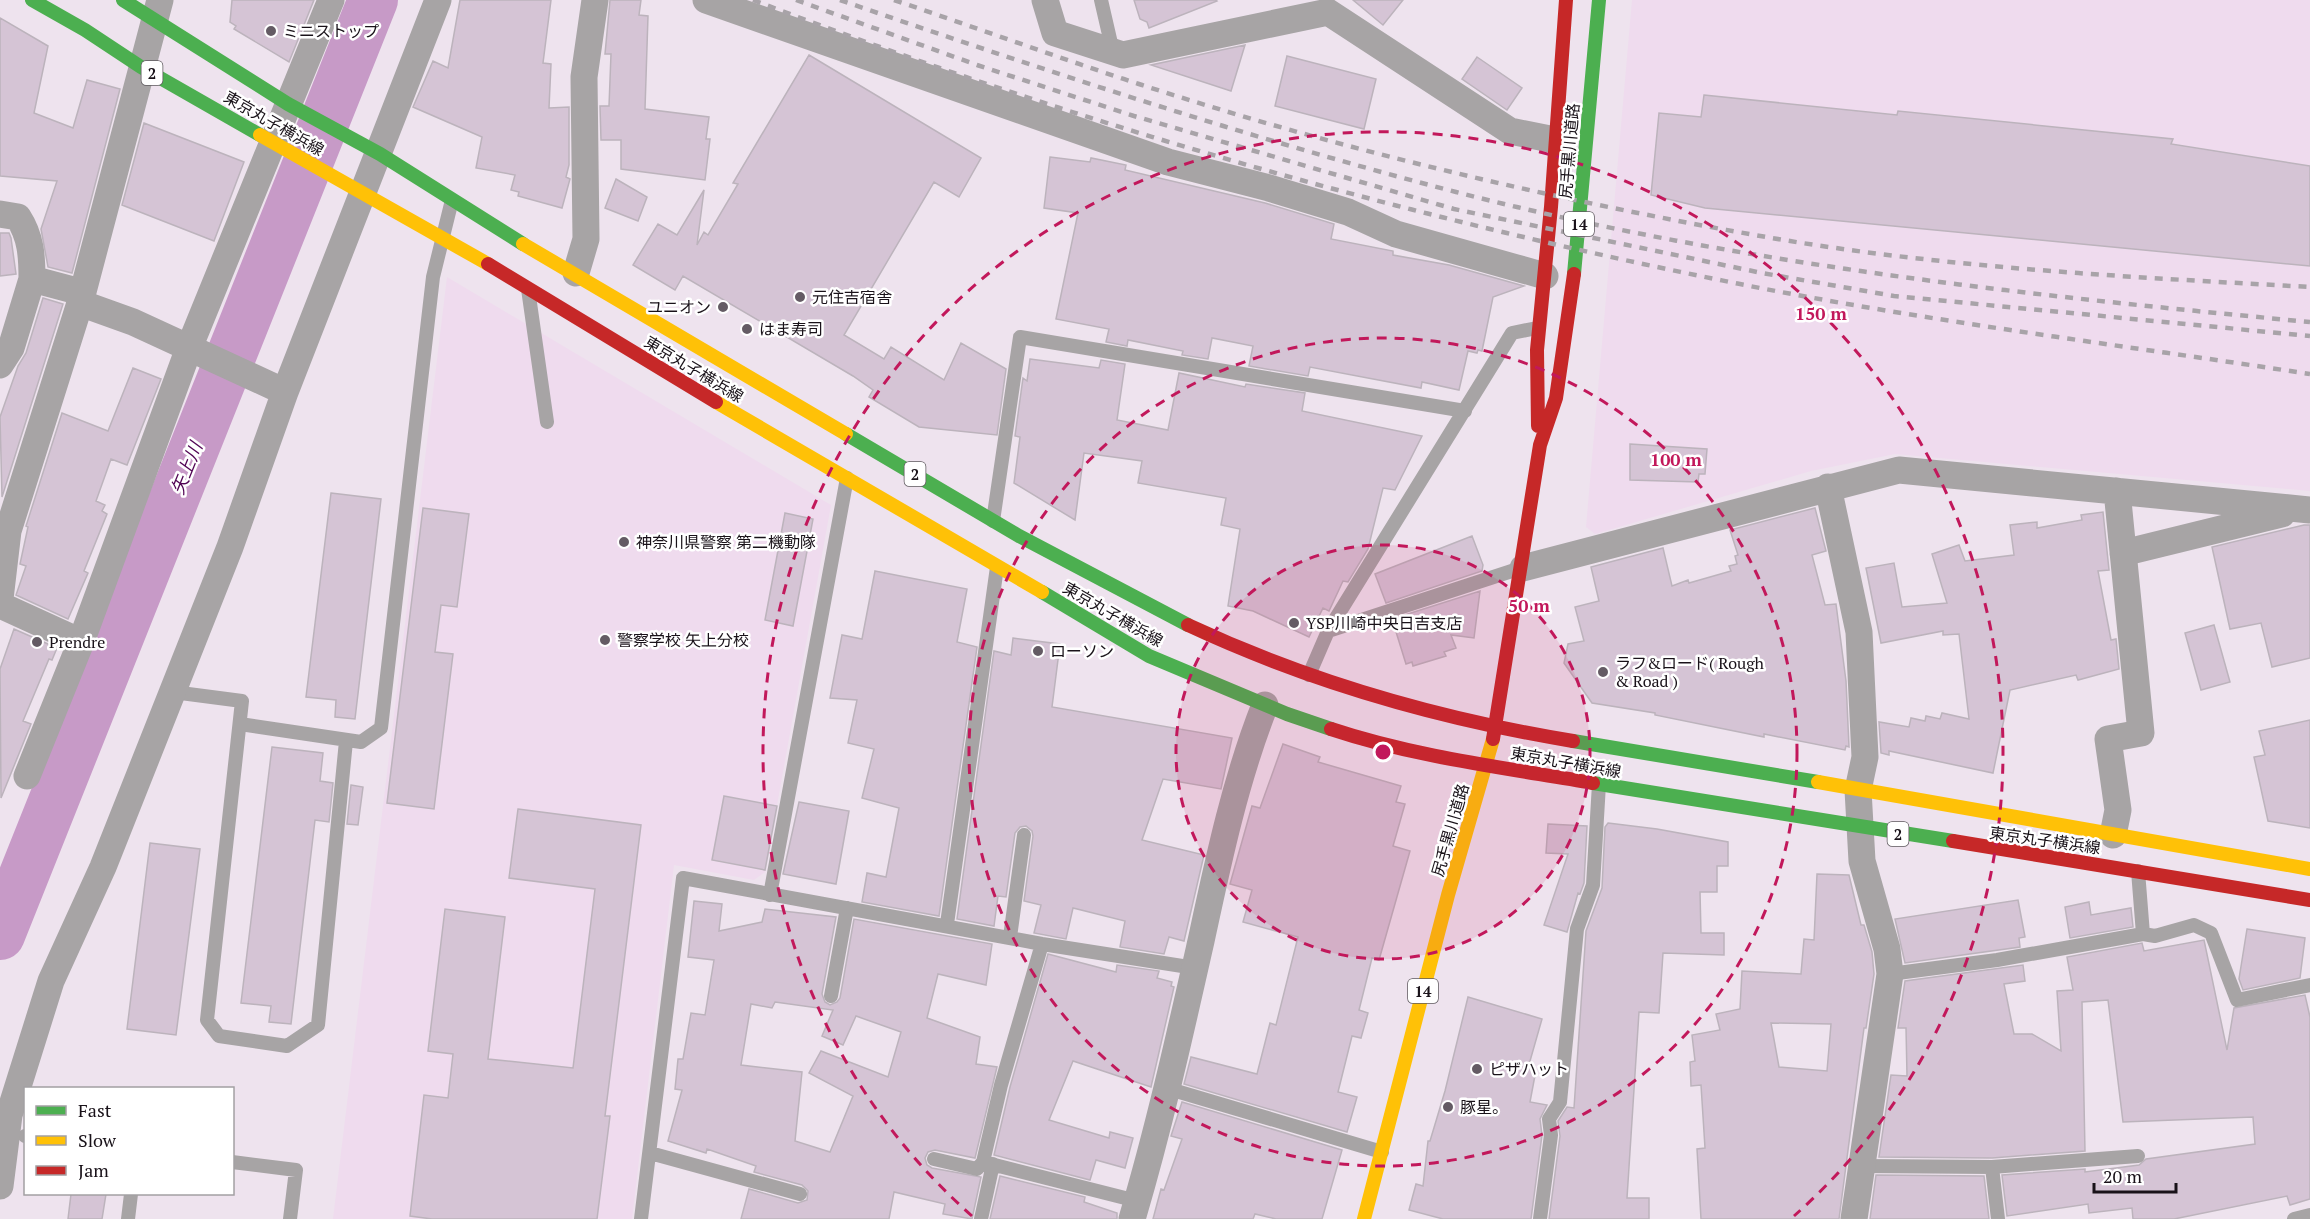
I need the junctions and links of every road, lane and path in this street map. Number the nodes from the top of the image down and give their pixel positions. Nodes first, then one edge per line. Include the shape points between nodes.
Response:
1 (32, 0) edge
2 (123, 0) edge
3 (332, 0) edge
4 (438, 0) edge
5 (595, 0) edge
6 (706, 0) edge
7 (1045, 0) edge
8 (1101, 0) edge
9 (1566, 0) edge
10 (1599, 0) edge
11 (1326, 6) edge
12 (157, 9) edge
13 (1113, 52) junction
14 (141, 67) junction
15 (290, 105) junction
16 (1555, 140) junction
17 (273, 142) junction
18 (374, 152) junction
19 (362, 192) junction
20 (452, 200) junction
21 (0, 214) edge
22 (442, 240) junction
23 (521, 243) junction
24 (576, 273) junction
25 (1545, 276) junction
26 (32, 279) junction
27 (527, 286) junction
28 (80, 303) junction
29 (1537, 328) junction
30 (200, 353) junction
31 (0, 365) edge
32 (275, 388) junction
33 (1466, 411) junction
34 (547, 422) dead end
35 (1540, 445) junction
36 (847, 478) junction
37 (1828, 487) junction
38 (2117, 491) junction
39 (2307, 509) edge
40 (993, 521) junction
41 (2123, 553) junction
42 (998, 566) junction
43 (1523, 567) junction
44 (0, 599) edge
45 (0, 605) edge
46 (1328, 632) junction
47 (81, 642) junction
48 (1309, 675) junction
49 (173, 692) junction
50 (1265, 705) junction
51 (240, 724) junction
52 (1496, 728) junction
53 (346, 741) junction
54 (1486, 765) junction
55 (27, 776) dead end
56 (1599, 784) junction
57 (1858, 790) junction
58 (1860, 828) junction
59 (1024, 835) dead end
60 (2113, 835) junction
61 (2310, 869) edge
62 (2138, 871) junction
63 (770, 895) junction
64 (2310, 900) edge
65 (847, 908) junction
66 (947, 924) junction
67 (2143, 934) junction
68 (1010, 937) junction
69 (1042, 944) junction
70 (1195, 969) junction
71 (1890, 974) junction
72 (2310, 985) edge
73 (831, 996) dead end
74 (1166, 1088) junction
75 (1382, 1152) junction
76 (650, 1153) junction
77 (2138, 1156) dead end
78 (934, 1159) dead end
79 (234, 1162) edge
80 (988, 1163) junction
81 (1862, 1166) junction
82 (1992, 1167) junction
83 (0, 1186) edge
84 (800, 1194) dead end
85 (131, 1195) edge
86 (1135, 1210) edge
87 (2310, 1215) edge
88 (128, 1219) edge
89 (290, 1219) edge
90 (641, 1219) edge
91 (981, 1219) edge
92 (1364, 1219) edge
93 (1540, 1219) edge
94 (1854, 1219) edge
95 (1998, 1219) edge
96 (2294, 1219) edge

1 - 14 main road, 東京丸子横浜線 / 2
2 - 12 main road, 東京丸子横浜線 / 2
3 - 15 street
4 - 18 street
5 - 24 street via 585,77 586,239
6 - 25 street via 1168,162 1269,188 1348,212 1396,234
7 - 13 street via 1055,33
8 - 13 lane
9 - 16 main road, 尻手黒川道路 / 14
10 - 35 main road, 尻手黒川道路 / 14 via 1573,289 1556,398
11 - 13 street via 1123,55
11 - 16 street via 1510,131
12 - 14 street
12 - 15 main road, 東京丸子横浜線 / 2
14 - 17 main road, 東京丸子横浜線 / 2
14 - 28 street
15 - 17 street
15 - 18 main road, 東京丸子横浜線 / 2
16 - 25 main road, 尻手黒川道路 / 14
17 - 19 main road, 東京丸子横浜線 / 2
17 - 30 street
18 - 19 street
18 - 20 main road, 東京丸子横浜線 / 2
19 - 22 main road, 東京丸子横浜線 / 2
19 - 32 street
20 - 22 lane
20 - 23 main road, 東京丸子横浜線 / 2
21 - 26 street via 18,217 27,230
22 - 27 main road, 東京丸子横浜線 / 2
22 - 53 lane via 433,277 381,728 361,742
23 - 24 main road, 東京丸子横浜線 / 2
23 - 27 lane
24 - 40 main road, 東京丸子横浜線 / 2
25 - 29 main road, 尻手黒川道路 / 14
26 - 28 street via 77,291
26 - 31 street via 11,348
27 - 34 lane
27 - 36 main road, 東京丸子横浜線 / 2
28 - 30 street
28 - 44 street via 8,531
29 - 33 lane via 1512,333
29 - 35 main road, 尻手黒川道路 / 14 via 1535,402
30 - 32 street
30 - 47 street
32 - 49 street via 230,546
33 - 40 lane via 1020,337
33 - 46 lane
35 - 43 main road, 尻手黒川道路 / 14
36 - 42 main road, 東京丸子横浜線 / 2
36 - 63 lane
37 - 38 street via 1899,470
37 - 43 street
37 - 57 street via 1859,632 1865,757
38 - 39 street
38 - 41 street
39 - 41 street
40 - 48 main road, 東京丸子横浜線 / 2 via 1198,631
41 - 60 street via 2141,733 2108,739 2118,810
42 - 50 main road, 東京丸子横浜線 / 2 via 1149,656
42 - 66 lane
43 - 46 lane
43 - 52 main road, 尻手黒川道路 / 14
45 - 47 street
46 - 48 lane
47 - 55 street
48 - 52 main road, 東京丸子横浜線 / 2
49 - 51 lane via 242,701
49 - 83 street via 103,867 51,981 9,1116
50 - 54 main road, 東京丸子横浜線 / 2 via 1356,737
50 - 70 street via 1223,843
51 - 53 lane
51 - 53 lane via 207,1020 219,1036 287,1046 318,1024
52 - 54 main road, 尻手黒川道路 / 14
52 - 57 main road, 東京丸子横浜線 / 2
54 - 56 main road, 東京丸子横浜線 / 2
54 - 75 main road, 尻手黒川道路 / 14
56 - 58 main road, 東京丸子横浜線 / 2
56 - 93 lane via 1593,885 1577,929 1560,1102 1549,1119 1551,1136
57 - 58 street
57 - 60 main road, 東京丸子横浜線 / 2
58 - 62 main road, 東京丸子横浜線 / 2
58 - 71 street via 1862,861 1887,949
59 - 68 lane
60 - 61 main road, 東京丸子横浜線 / 2
62 - 64 main road, 東京丸子横浜線 / 2
62 - 67 lane
63 - 65 lane
63 - 76 lane via 683,878
65 - 66 lane
65 - 73 lane
66 - 68 lane
67 - 71 lane
67 - 72 lane via 2155,936 2194,925 2211,933 2237,1000
68 - 69 lane
69 - 70 lane
69 - 80 lane via 1001,1085
70 - 74 street
71 - 81 street
74 - 75 lane
74 - 86 street
75 - 92 main road, 尻手黒川道路 / 14
76 - 84 lane
76 - 90 lane
77 - 82 lane
78 - 80 lane via 977,1168
79 - 89 lane via 296,1170
80 - 86 lane
80 - 91 lane
81 - 82 lane
81 - 94 street
82 - 95 lane
85 - 88 lane
87 - 96 lane

